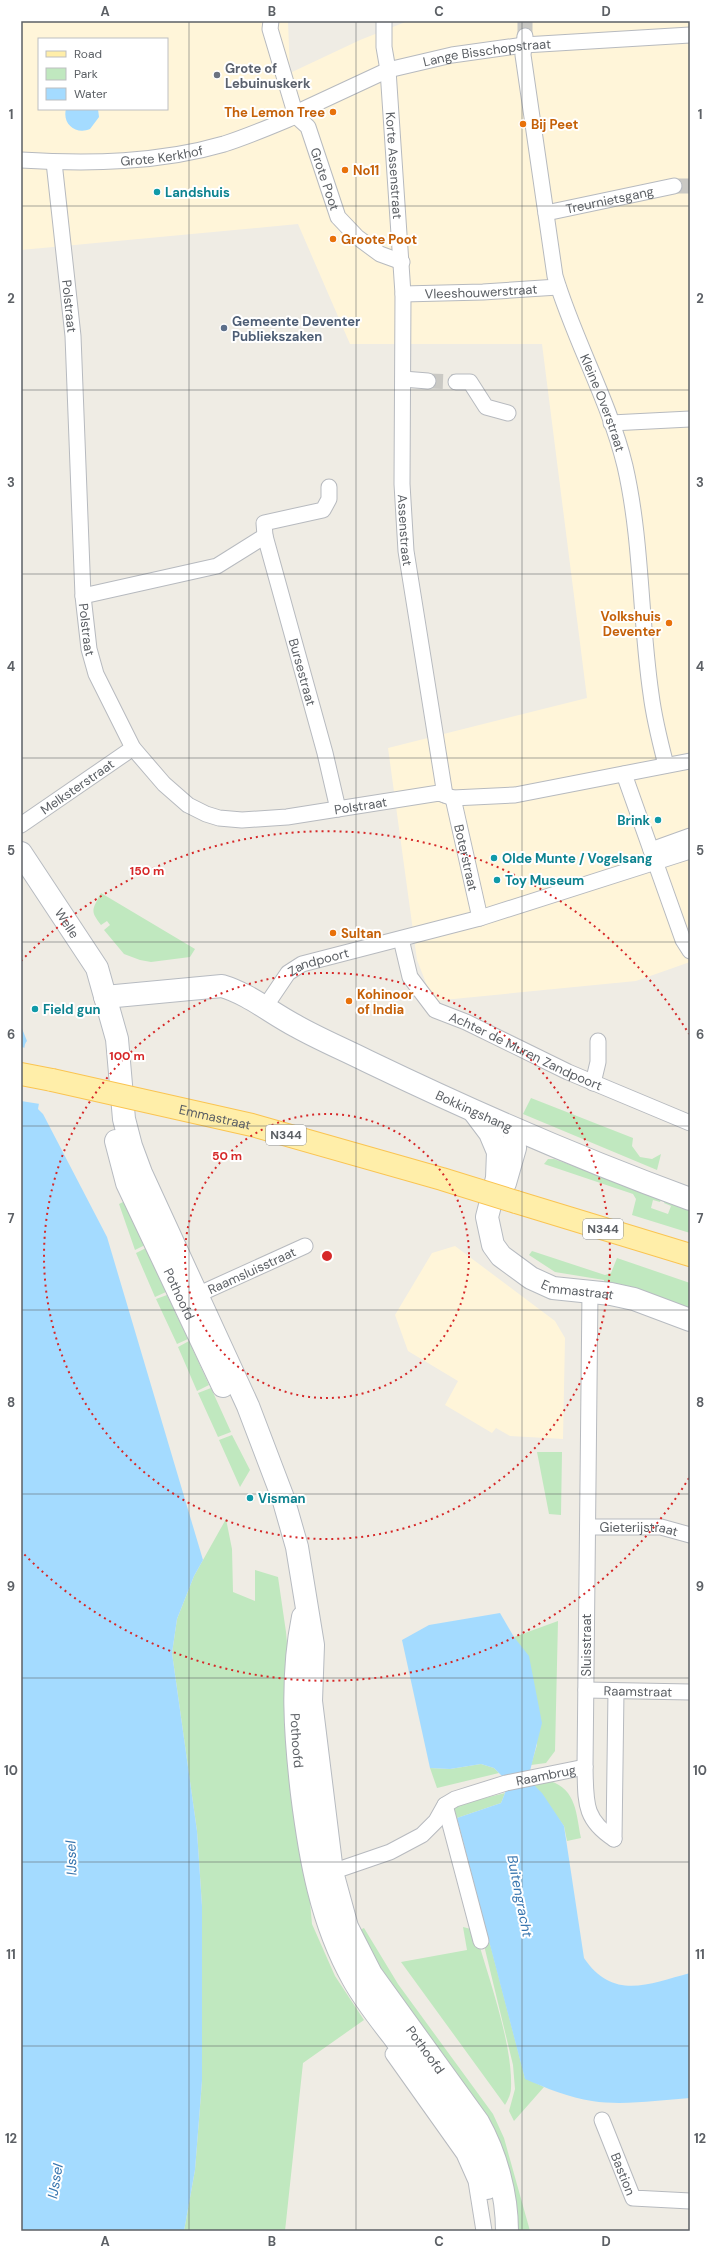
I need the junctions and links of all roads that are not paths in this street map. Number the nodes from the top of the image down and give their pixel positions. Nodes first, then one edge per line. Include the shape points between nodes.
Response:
1 (271, 21) edge
2 (384, 21) edge
3 (690, 35) edge
4 (525, 40) junction
5 (388, 70) junction
6 (296, 116) junction
7 (21, 160) edge
8 (54, 162) junction
9 (674, 186) tunnel mouth
10 (546, 213) junction
11 (402, 262) junction
12 (558, 287) junction
13 (403, 294) junction
14 (403, 379) junction
15 (428, 380) tunnel mouth
16 (456, 382) tunnel mouth
17 (508, 413) dead end
18 (690, 420) edge
19 (611, 423) junction
20 (329, 487) dead end
21 (265, 536) junction
22 (83, 596) junction
23 (133, 748) junction
24 (690, 761) edge
25 (666, 765) junction
26 (624, 774) junction
27 (449, 797) junction
28 (338, 809) junction
29 (21, 825) edge
30 (690, 836) edge
31 (690, 851) edge
32 (21, 853) edge
33 (653, 856) junction
34 (480, 918) junction
35 (401, 939) junction
36 (690, 951) edge
37 (105, 997) junction
38 (265, 1007) junction
39 (598, 1041) dead end
40 (21, 1074) edge
41 (593, 1083) junction
42 (475, 1112) junction
43 (118, 1120) junction
44 (690, 1123) edge
45 (514, 1130) junction
46 (690, 1200) edge
47 (489, 1228) junction
48 (305, 1246) dead end
49 (690, 1255) edge
50 (590, 1292) junction
51 (198, 1295) junction
52 (690, 1320) edge
53 (267, 1457) junction
54 (588, 1527) junction
55 (690, 1535) edge
56 (586, 1690) junction
57 (616, 1691) junction
58 (690, 1692) edge
59 (585, 1767) junction
60 (444, 1805) junction
61 (323, 1875) junction
62 (481, 1941) dead end
63 (393, 2054) dead end
64 (602, 2120) dead end
65 (690, 2201) edge
66 (484, 2231) edge
67 (496, 2231) edge
68 (507, 2231) edge

1 - 6 street via 270,29
2 - 5 street, Korte Assenstraat via 384,47
3 - 4 street, Lange Bisschopstraat
4 - 5 street, Lange Bisschopstraat
4 - 10 street, Kleine Overstraat via 523,55
5 - 6 street, Lange Bisschopstraat via 302,110
5 - 11 street, Korte Assenstraat
6 - 8 street, Grote Kerkhof via 246,137 199,150 127,160
6 - 11 street, Grote Poot via 308,127 338,217 357,237 380,254
7 - 8 street, Grote Kerkhof
8 - 22 street, Polstraat via 73,336
9 - 10 street, Treurnietsgang
10 - 12 street, Kleine Overstraat
11 - 13 street, Assenstraat
12 - 13 street, Vleeshouwerstraat
12 - 19 street, Kleine Overstraat
13 - 14 street, Assenstraat
14 - 15 street
14 - 27 street, Assenstraat via 402,484 406,551
16 - 17 street via 470,382 486,407
18 - 19 street
19 - 25 street, Kleine Overstraat via 624,465 632,504 651,695
20 - 21 street via 329,499 323,510 264,523
21 - 22 street via 217,566
21 - 28 street, Bursestraat
22 - 23 street, Polstraat via 89,649 96,674
23 - 28 street, Polstraat via 164,784 188,805 219,818 242,820 287,817
23 - 29 street, Melksterstraat
24 - 25 street
25 - 26 street
26 - 27 street via 514,794
26 - 33 street
27 - 28 street, Polstraat via 439,793
27 - 34 street, Boterstraat
30 - 33 street
31 - 33 street
32 - 37 street, Welle via 97,968
33 - 34 street
33 - 36 street via 683,940
34 - 35 street, Zandpoort
35 - 38 street, Zandpoort via 302,964 288,973
35 - 41 street, Achter de Muren Zandpoort via 410,977 435,1010 466,1022
37 - 38 street via 222,986 242,993
37 - 43 street, Welle via 104,1056
38 - 42 street, Bokkingshang via 296,1027
39 - 41 street via 598,1062
40 - 49 main road, Emmastraat / N344, bridge via 252,1125 442,1179
41 - 44 street, Achter de Muren Zandpoort
42 - 45 street, Bokkingshang
42 - 47 street, Emmastraat via 490,1133 499,1159 487,1218
43 - 51 street, Pothoofd
43 - 53 street, Pothoofd via 127,1183 227,1394
45 - 46 street, Bokkingshang
45 - 47 street via 513,1159
47 - 50 street, Emmastraat via 497,1252 530,1278 553,1288
48 - 51 street, Raamsluisstraat
50 - 52 street, Emmastraat via 634,1299
50 - 54 street, Sluisstraat
51 - 53 street, Pothoofd via 248,1406
53 - 61 street, Pothoofd via 283,1498 297,1547 306,1604 298,1643 294,1702 304,1811
54 - 55 street, Gieterijstraat via 661,1527
54 - 56 street, Sluisstraat
56 - 57 street, Raamstraat
56 - 59 street, Sluisstraat
57 - 58 street, Raamstraat
57 - 59 street, Sluisstraat via 614,1839 594,1824 589,1812
59 - 60 street, Raambrug via 506,1783
60 - 61 street via 436,1822 422,1835 390,1852
60 - 62 street
61 - 67 street, Pothoofd via 331,1932 353,1980 473,2147 486,2181
61 - 68 street, Pothoofd via 371,1974 486,2135 498,2169
63 - 66 street via 464,2154 476,2181
64 - 65 street, Bastion via 633,2198

